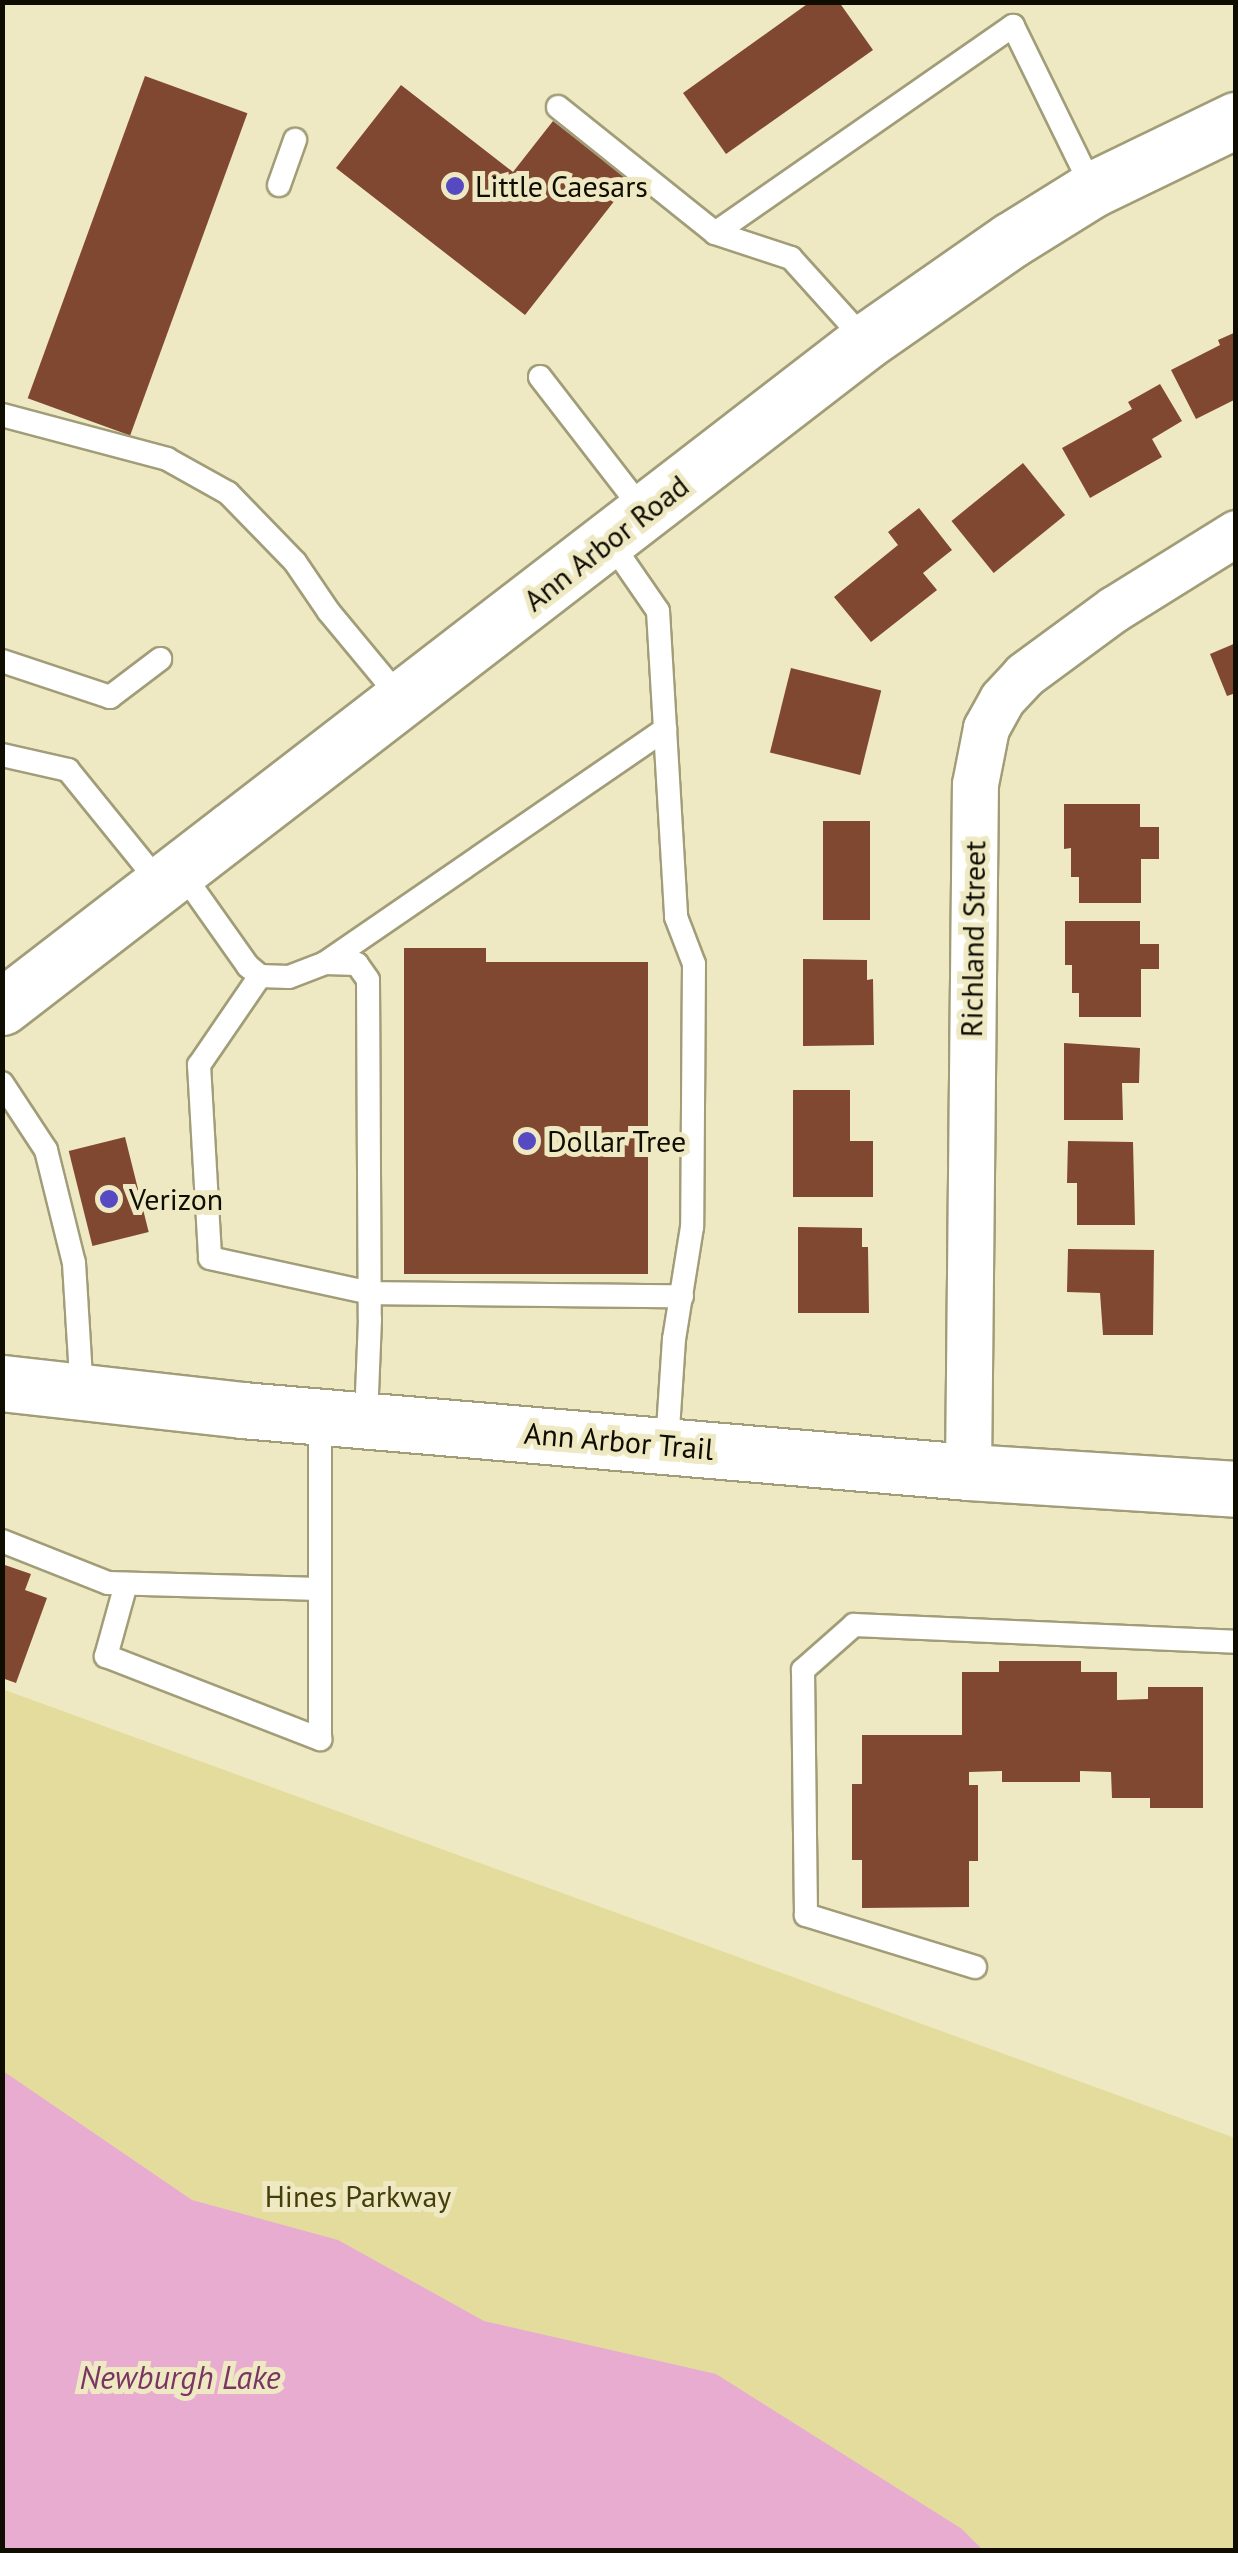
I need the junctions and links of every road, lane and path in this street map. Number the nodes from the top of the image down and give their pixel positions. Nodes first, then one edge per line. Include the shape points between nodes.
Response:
1 (558, 107) dead end
2 (1236, 120) edge
3 (295, 140) dead end
4 (279, 185) dead end
5 (1094, 189) junction
6 (715, 232) junction
7 (866, 341) junction
8 (540, 377) dead end
9 (2, 415) edge
10 (627, 526) junction
11 (1236, 533) edge
12 (160, 659) dead end
13 (2, 662) edge
14 (402, 700) junction
15 (665, 730) junction
16 (2, 755) edge
17 (170, 878) junction
18 (325, 963) junction
19 (260, 976) junction
20 (2, 1007) edge
21 (2, 1082) edge
22 (370, 1294) junction
23 (682, 1296) junction
24 (2, 1383) edge
25 (82, 1394) junction
26 (343, 1418) junction
27 (667, 1445) junction
28 (968, 1472) junction
29 (1236, 1488) edge
30 (2, 1541) edge
31 (126, 1584) junction
32 (320, 1589) junction
33 (1236, 1642) edge
34 (975, 1967) dead end

1 - 6 lane
2 - 5 main road, Ann Arbor Road
3 - 4 lane
5 - 6 lane via 1013,26
5 - 7 main road, Ann Arbor Road
6 - 7 lane via 791,258
7 - 10 main road, Ann Arbor Road
8 - 10 lane
9 - 14 lane via 167,459 228,493 296,562
10 - 14 main road, Ann Arbor Road
10 - 15 lane via 658,611
11 - 28 street, Richland Street via 1024,675 994,714 977,760
12 - 13 lane via 110,697
14 - 17 main road, Ann Arbor Road
15 - 18 lane
15 - 23 lane via 676,918 694,964 692,1227
16 - 17 lane via 68,770
17 - 19 lane
17 - 20 main road, Ann Arbor Road
18 - 19 lane via 289,977
18 - 22 lane via 357,964 368,980
19 - 22 lane via 199,1065 210,1258
21 - 25 lane via 46,1150 74,1263
22 - 23 lane
22 - 26 lane
23 - 27 lane
24 - 25 main road, Ann Arbor Trail
25 - 26 main road, Ann Arbor Trail
26 - 27 main road, Ann Arbor Trail
26 - 32 lane
27 - 28 main road, Ann Arbor Trail
28 - 29 main road, Ann Arbor Trail
30 - 31 lane
31 - 32 lane
31 - 32 lane via 106,1656 320,1739
33 - 34 lane via 854,1625 804,1670 806,1915

